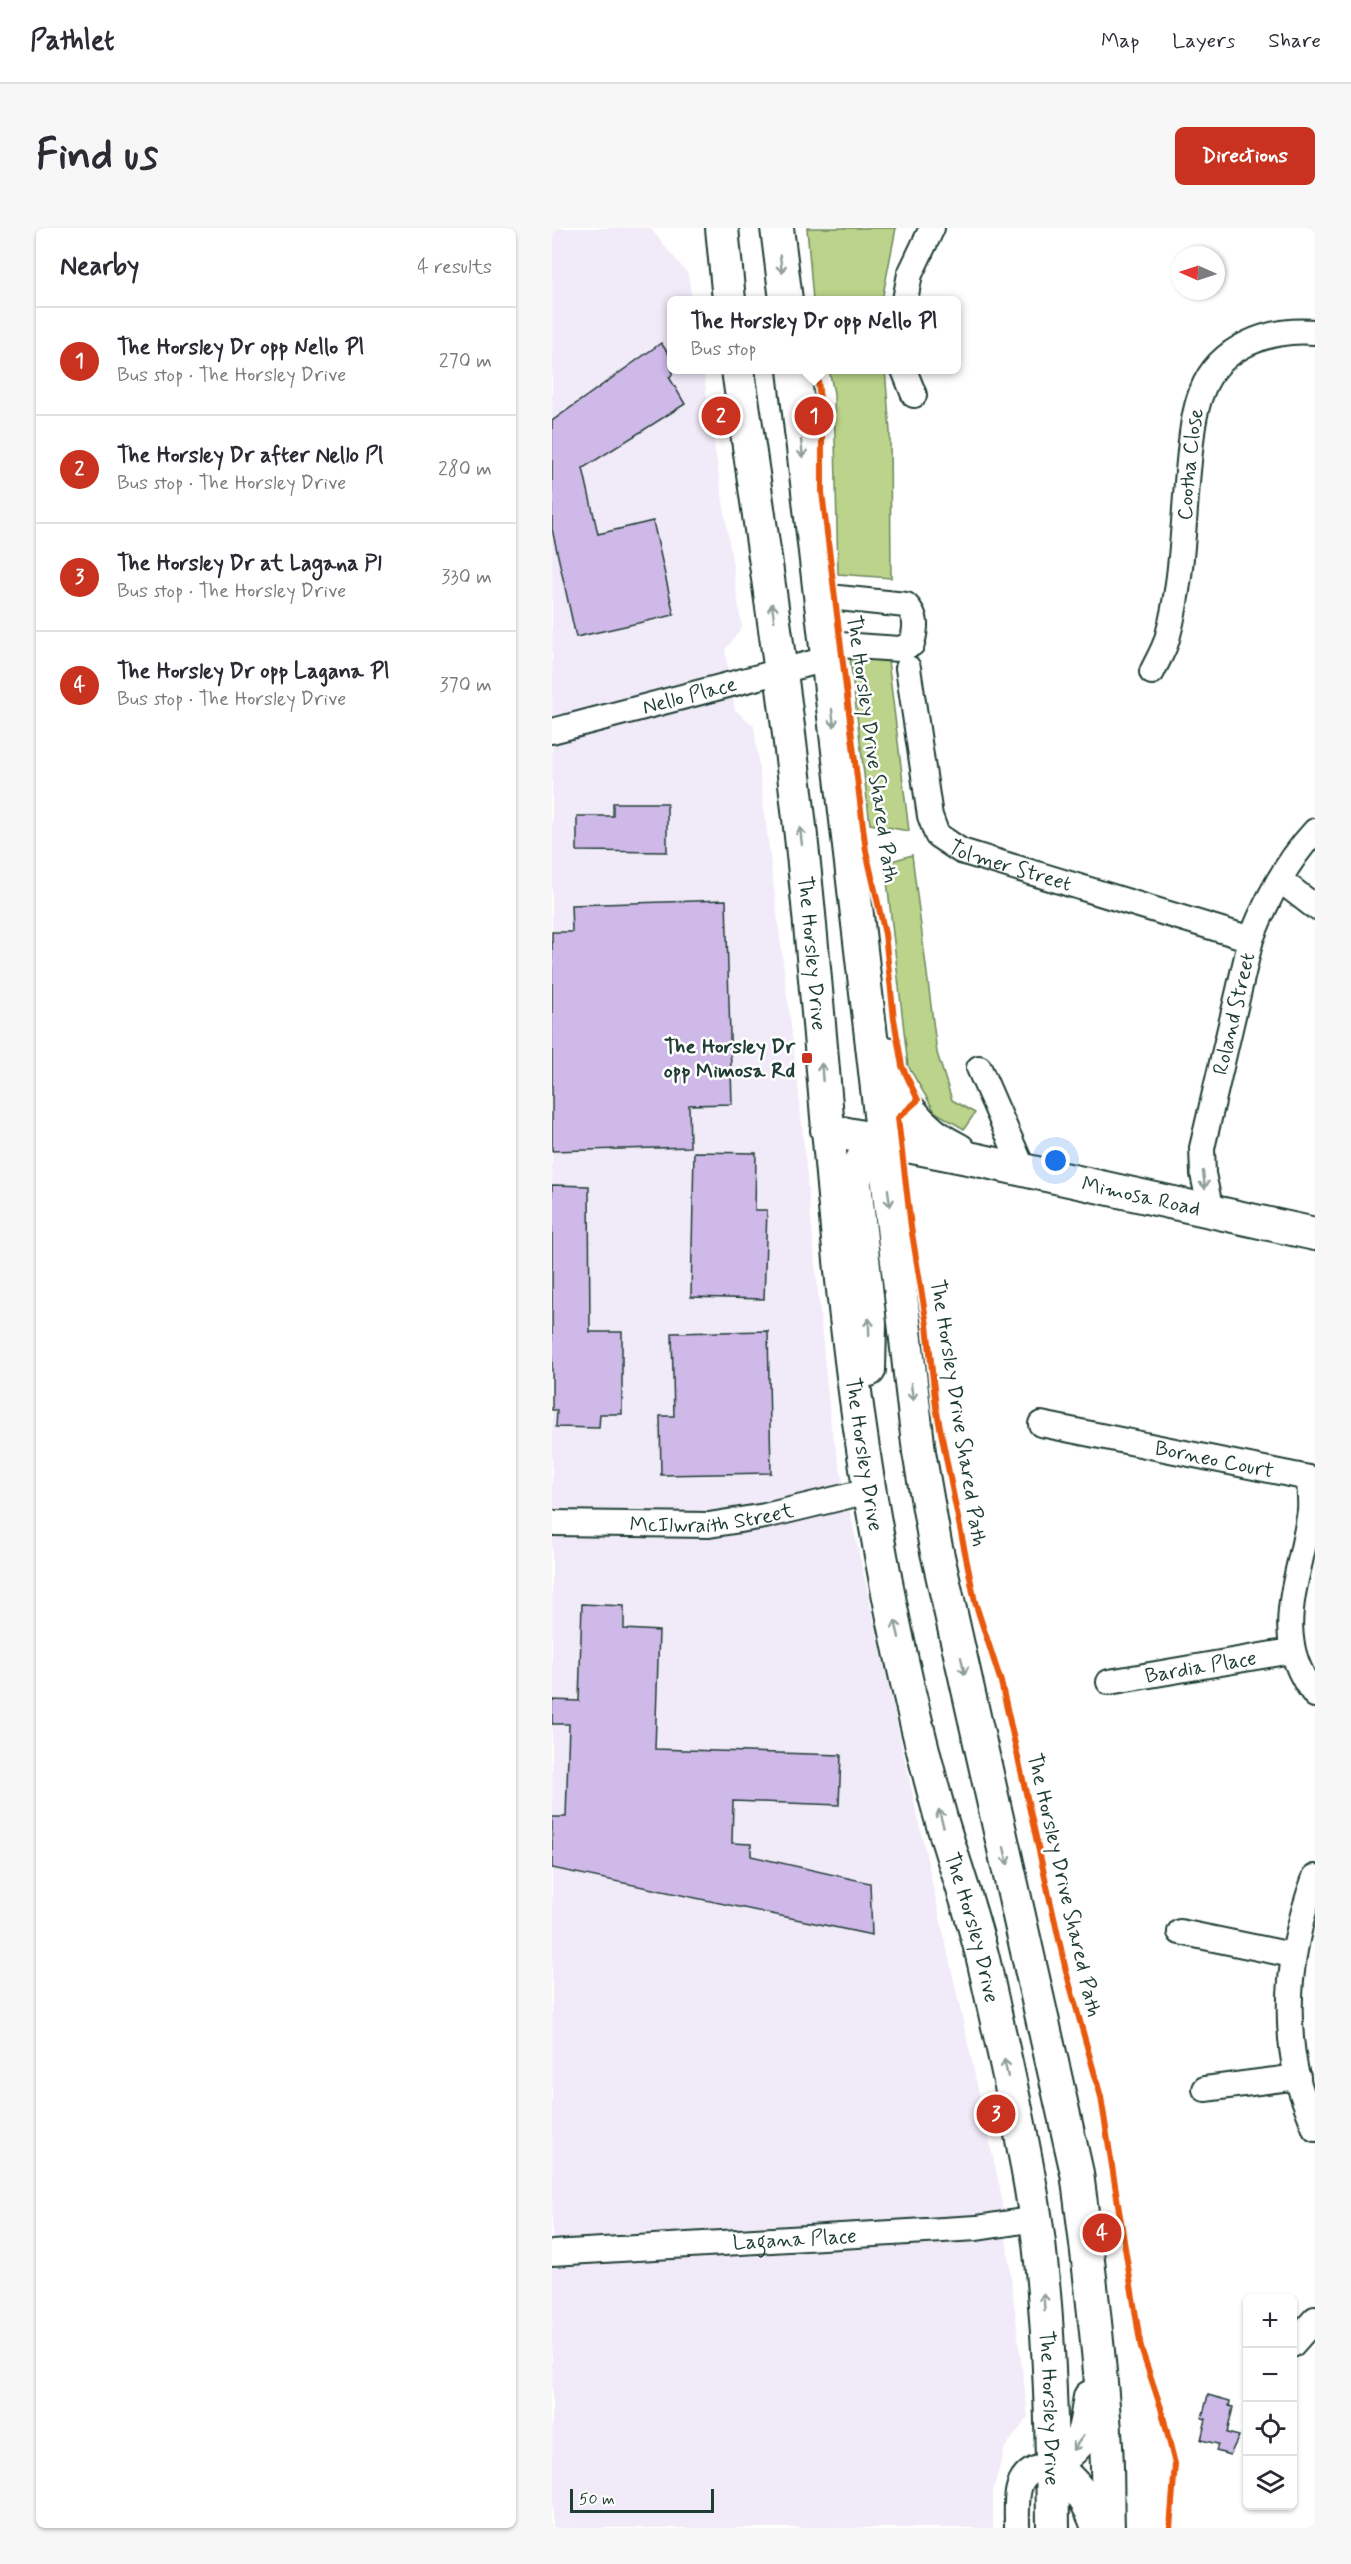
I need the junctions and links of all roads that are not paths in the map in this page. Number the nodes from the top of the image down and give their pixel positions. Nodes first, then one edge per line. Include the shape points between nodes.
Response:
1 (714, 228) edge
2 (722, 228) edge
3 (777, 228) edge
4 (932, 228) edge
5 (725, 265) junction
6 (729, 296) edge
7 (786, 296) edge
8 (905, 296) edge
9 (1315, 332) edge
10 (739, 374) edge
11 (795, 374) edge
12 (906, 374) edge
13 (914, 395) dead end
14 (819, 596) junction
15 (826, 652) junction
16 (908, 668) dead end
17 (781, 670) junction
18 (1152, 672) dead end
19 (552, 731) edge
20 (1315, 831) edge
21 (1280, 880) junction
22 (854, 891) junction
23 (1315, 907) edge
24 (1251, 939) junction
25 (979, 1068) dead end
26 (826, 1130) junction
27 (883, 1140) junction
28 (978, 1160) junction
29 (1023, 1169) junction
30 (1211, 1211) junction
31 (1315, 1234) edge
32 (1041, 1424) dead end
33 (870, 1491) junction
34 (552, 1523) edge
35 (1291, 1651) junction
36 (1109, 1683) dead end
37 (1315, 1695) edge
38 (1315, 1877) edge
39 (1180, 1932) dead end
40 (1292, 1955) junction
41 (1298, 2077) junction
42 (1205, 2089) dead end
43 (1315, 2129) edge
44 (1035, 2219) junction
45 (552, 2253) edge
46 (1315, 2319) edge
47 (1297, 2339) edge
48 (1098, 2346) junction
49 (1052, 2465) junction
50 (1017, 2528) edge
51 (1053, 2528) edge
52 (1098, 2528) edge
53 (1108, 2528) edge

1 - 5 street
2 - 5 main road
3 -> 7 main road
4 - 8 street via 910,274
5 - 6 main road
9 - 18 street, Cootha Close via 1275,333 1241,346 1220,363 1202,389 1193,423 1177,586 1167,640
17 -> 10 main road, The Horsley Drive
11 -> 14 main road
12 - 13 street
14 - 15 main road
14 - 15 street, Nello Place via 906,605 914,614 916,627 912,644 900,649
15 - 17 street, Nello Place
15 -> 22 main road
16 - 24 street, Tolmer Street via 930,816 938,835 961,851
17 - 19 street, Nello Place
26 -> 17 main road, The Horsley Drive via 811,936
20 - 21 street, Roland Street
21 - 23 street
21 - 24 street, Roland Street
22 - 27 main road
22 - 28 main road via 879,991 888,1067 896,1086 908,1109 925,1127 944,1143
24 -> 30 street, Roland Street via 1202,1148
25 - 29 street
26 - 27 main road, Mimosa Road
26 - 33 main road, The Horsley Drive via 838,1260
27 - 28 main road, Mimosa Road
33 -> 27 main road via 870,1324 855,1183 857,1166 867,1150
27 -> 48 main road via 919,1452 935,1544 1077,2173
28 - 29 main road, Mimosa Road
29 - 30 main road, Mimosa Road
30 - 31 main road, Mimosa Road
32 - 35 street, Borneo Court via 1309,1478 1310,1508 1289,1618
33 - 34 street, McIlwraith Street via 709,1525
44 -> 33 main road, The Horsley Drive via 982,1955 940,1816
35 - 36 street, Bardia Place
35 - 37 street, Borneo Court
38 - 40 street
39 - 40 street
40 - 41 street via 1289,2015
41 - 42 street
41 - 43 street
44 - 45 street, Lagana Place via 977,2228
49 -> 44 main road, The Horsley Drive via 1044,2296
46 - 47 street
48 -> 49 main road via 1084,2437 1073,2451
48 - 53 main road
49 - 50 street via 1030,2471 1022,2479 1017,2491
49 - 51 main road, The Horsley Drive
49 - 52 main road via 1083,2493

